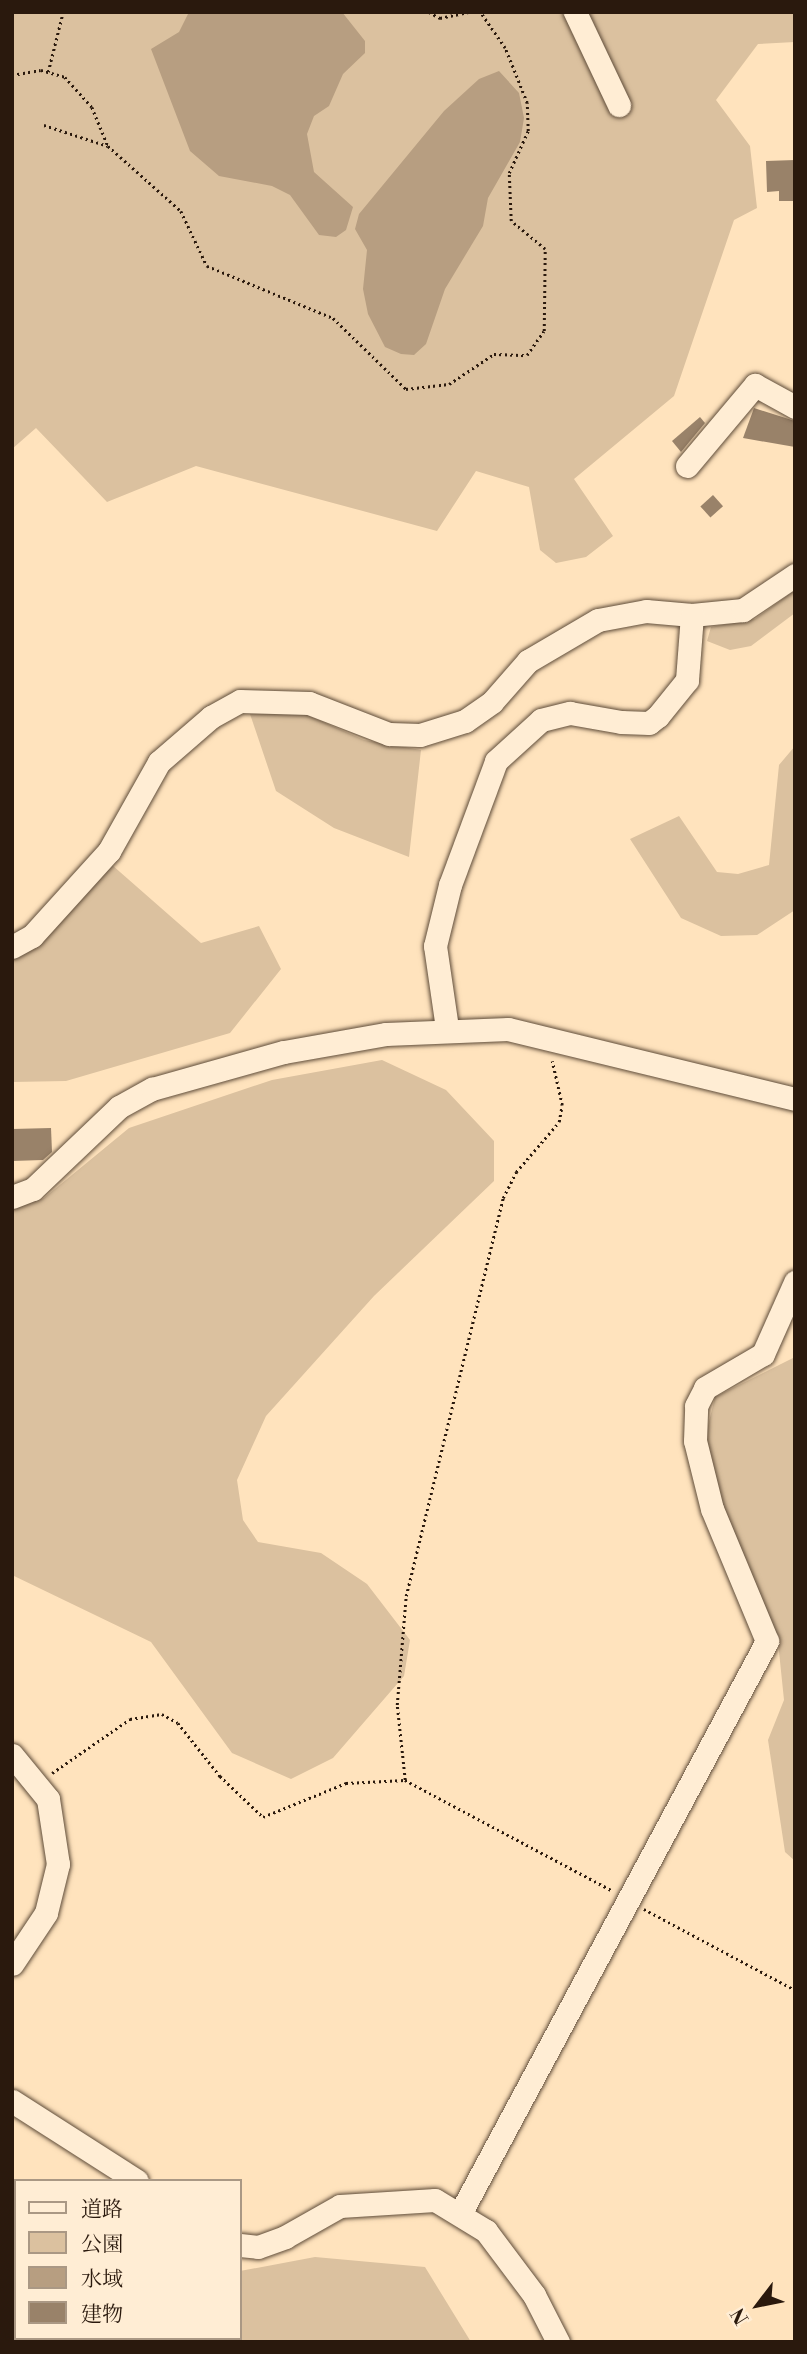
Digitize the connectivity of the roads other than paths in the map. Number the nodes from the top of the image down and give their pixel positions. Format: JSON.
{"nodes":[{"id":1,"x":575,"y":12,"type":"edge"},
{"id":2,"x":619,"y":105,"type":"dead end"},
{"id":3,"x":795,"y":407,"type":"edge"},
{"id":4,"x":687,"y":466,"type":"dead end"},
{"id":5,"x":795,"y":575,"type":"edge"},
{"id":6,"x":692,"y":615,"type":"junction"},
{"id":7,"x":12,"y":947,"type":"edge"},
{"id":8,"x":447,"y":1028,"type":"junction"},
{"id":9,"x":795,"y":1099,"type":"edge"},
{"id":10,"x":12,"y":1197,"type":"edge"},
{"id":11,"x":795,"y":1282,"type":"edge"},
{"id":12,"x":12,"y":1755,"type":"edge"},
{"id":13,"x":12,"y":1964,"type":"edge"},
{"id":14,"x":12,"y":2101,"type":"edge"},
{"id":15,"x":134,"y":2179,"type":"edge"},
{"id":16,"x":461,"y":2213,"type":"junction"},
{"id":17,"x":242,"y":2245,"type":"edge"},
{"id":18,"x":558,"y":2342,"type":"edge"}],
"edges":[{"from":1,"to":2,"type":"street"},
{"from":3,"to":4,"type":"street"},
{"from":5,"to":6,"type":"street"},
{"from":6,"to":7,"type":"street"},
{"from":6,"to":8,"type":"street"},
{"from":8,"to":9,"type":"street"},
{"from":8,"to":10,"type":"street"},
{"from":11,"to":16,"type":"street"},
{"from":12,"to":13,"type":"street"},
{"from":14,"to":15,"type":"street"},
{"from":16,"to":17,"type":"street"},
{"from":16,"to":18,"type":"street"}]}
